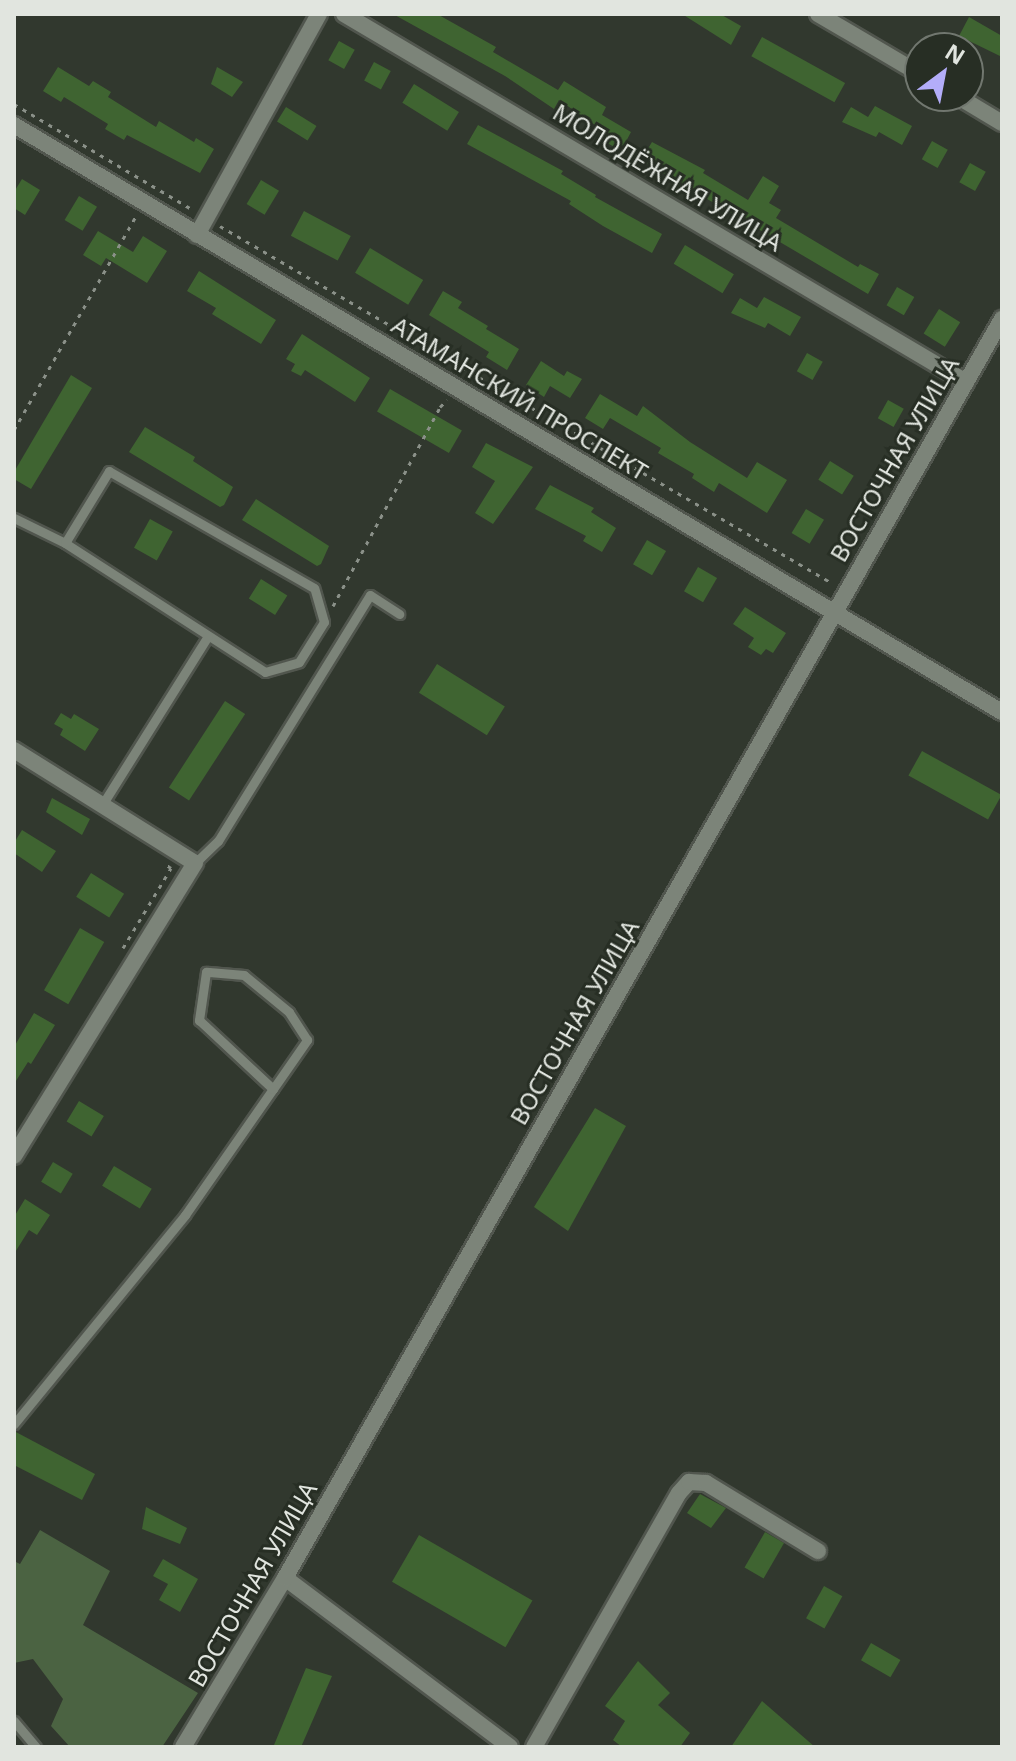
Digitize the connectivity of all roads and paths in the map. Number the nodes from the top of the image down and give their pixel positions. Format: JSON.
{"nodes":[{"id":1,"x":319,"y":14,"type":"edge"},
{"id":2,"x":344,"y":14,"type":"edge"},
{"id":3,"x":818,"y":14,"type":"edge"},
{"id":4,"x":904,"y":65,"type":"edge"},
{"id":5,"x":14,"y":104,"type":"edge"},
{"id":6,"x":984,"y":112,"type":"edge"},
{"id":7,"x":1002,"y":123,"type":"edge"},
{"id":8,"x":14,"y":125,"type":"edge"},
{"id":9,"x":144,"y":203,"type":"junction"},
{"id":10,"x":206,"y":218,"type":"junction"},
{"id":11,"x":197,"y":235,"type":"junction"},
{"id":12,"x":1002,"y":319,"type":"edge"},
{"id":13,"x":966,"y":382,"type":"junction"},
{"id":14,"x":459,"y":389,"type":"junction"},
{"id":15,"x":14,"y":430,"type":"edge"},
{"id":16,"x":14,"y":518,"type":"edge"},
{"id":17,"x":65,"y":543,"type":"junction"},
{"id":18,"x":832,"y":583,"type":"dead end"},
{"id":19,"x":834,"y":612,"type":"junction"},
{"id":20,"x":399,"y":614,"type":"dead end"},
{"id":21,"x":324,"y":622,"type":"junction"},
{"id":22,"x":208,"y":636,"type":"junction"},
{"id":23,"x":1002,"y":712,"type":"edge"},
{"id":24,"x":14,"y":750,"type":"edge"},
{"id":25,"x":102,"y":805,"type":"junction"},
{"id":26,"x":158,"y":860,"type":"dead end"},
{"id":27,"x":195,"y":863,"type":"junction"},
{"id":28,"x":121,"y":950,"type":"dead end"},
{"id":29,"x":273,"y":1089,"type":"junction"},
{"id":30,"x":14,"y":1156,"type":"edge"},
{"id":31,"x":14,"y":1424,"type":"edge"},
{"id":32,"x":818,"y":1551,"type":"dead end"},
{"id":33,"x":285,"y":1578,"type":"junction"},
{"id":34,"x":14,"y":1721,"type":"edge"},
{"id":35,"x":36,"y":1747,"type":"edge"},
{"id":36,"x":183,"y":1747,"type":"edge"},
{"id":37,"x":510,"y":1747,"type":"edge"},
{"id":38,"x":534,"y":1747,"type":"edge"}],
"edges":[{"from":1,"to":10,"type":"street"},
{"from":2,"to":13,"type":"street","name":"МОЛОДЁЖНАЯ УЛИЦА"},
{"from":3,"to":4,"type":"street"},
{"from":5,"to":10,"type":"path"},
{"from":6,"to":7,"type":"street"},
{"from":8,"to":9,"type":"street","name":"АТАМАНСКИЙ ПРОСПЕКТ"},
{"from":9,"to":11,"type":"street","name":"АТАМАНСКИЙ ПРОСПЕКТ"},
{"from":9,"to":15,"type":"path"},
{"from":10,"to":11,"type":"street"},
{"from":10,"to":18,"type":"path"},
{"from":11,"to":14,"type":"street","name":"АТАМАНСКИЙ ПРОСПЕКТ"},
{"from":12,"to":13,"type":"street","name":"ВОСТОЧНАЯ УЛИЦА"},
{"from":13,"to":19,"type":"street","name":"ВОСТОЧНАЯ УЛИЦА"},
{"from":14,"to":19,"type":"street","name":"АТАМАНСКИЙ ПРОСПЕКТ"},
{"from":14,"to":21,"type":"path"},
{"from":16,"to":17,"type":"lane"},
{"from":17,"to":21,"type":"lane"},
{"from":17,"to":22,"type":"lane"},
{"from":19,"to":23,"type":"street","name":"АТАМАНСКИЙ ПРОСПЕКТ"},
{"from":19,"to":33,"type":"street","name":"ВОСТОЧНАЯ УЛИЦА"},
{"from":20,"to":27,"type":"lane"},
{"from":21,"to":22,"type":"lane"},
{"from":22,"to":25,"type":"lane"},
{"from":24,"to":25,"type":"street"},
{"from":25,"to":27,"type":"street"},
{"from":26,"to":28,"type":"path"},
{"from":27,"to":30,"type":"street"},
{"from":29,"to":29,"type":"lane"},
{"from":29,"to":31,"type":"lane"},
{"from":32,"to":38,"type":"street"},
{"from":33,"to":36,"type":"street","name":"ВОСТОЧНАЯ УЛИЦА"},
{"from":33,"to":37,"type":"street"},
{"from":34,"to":35,"type":"lane"}]}
